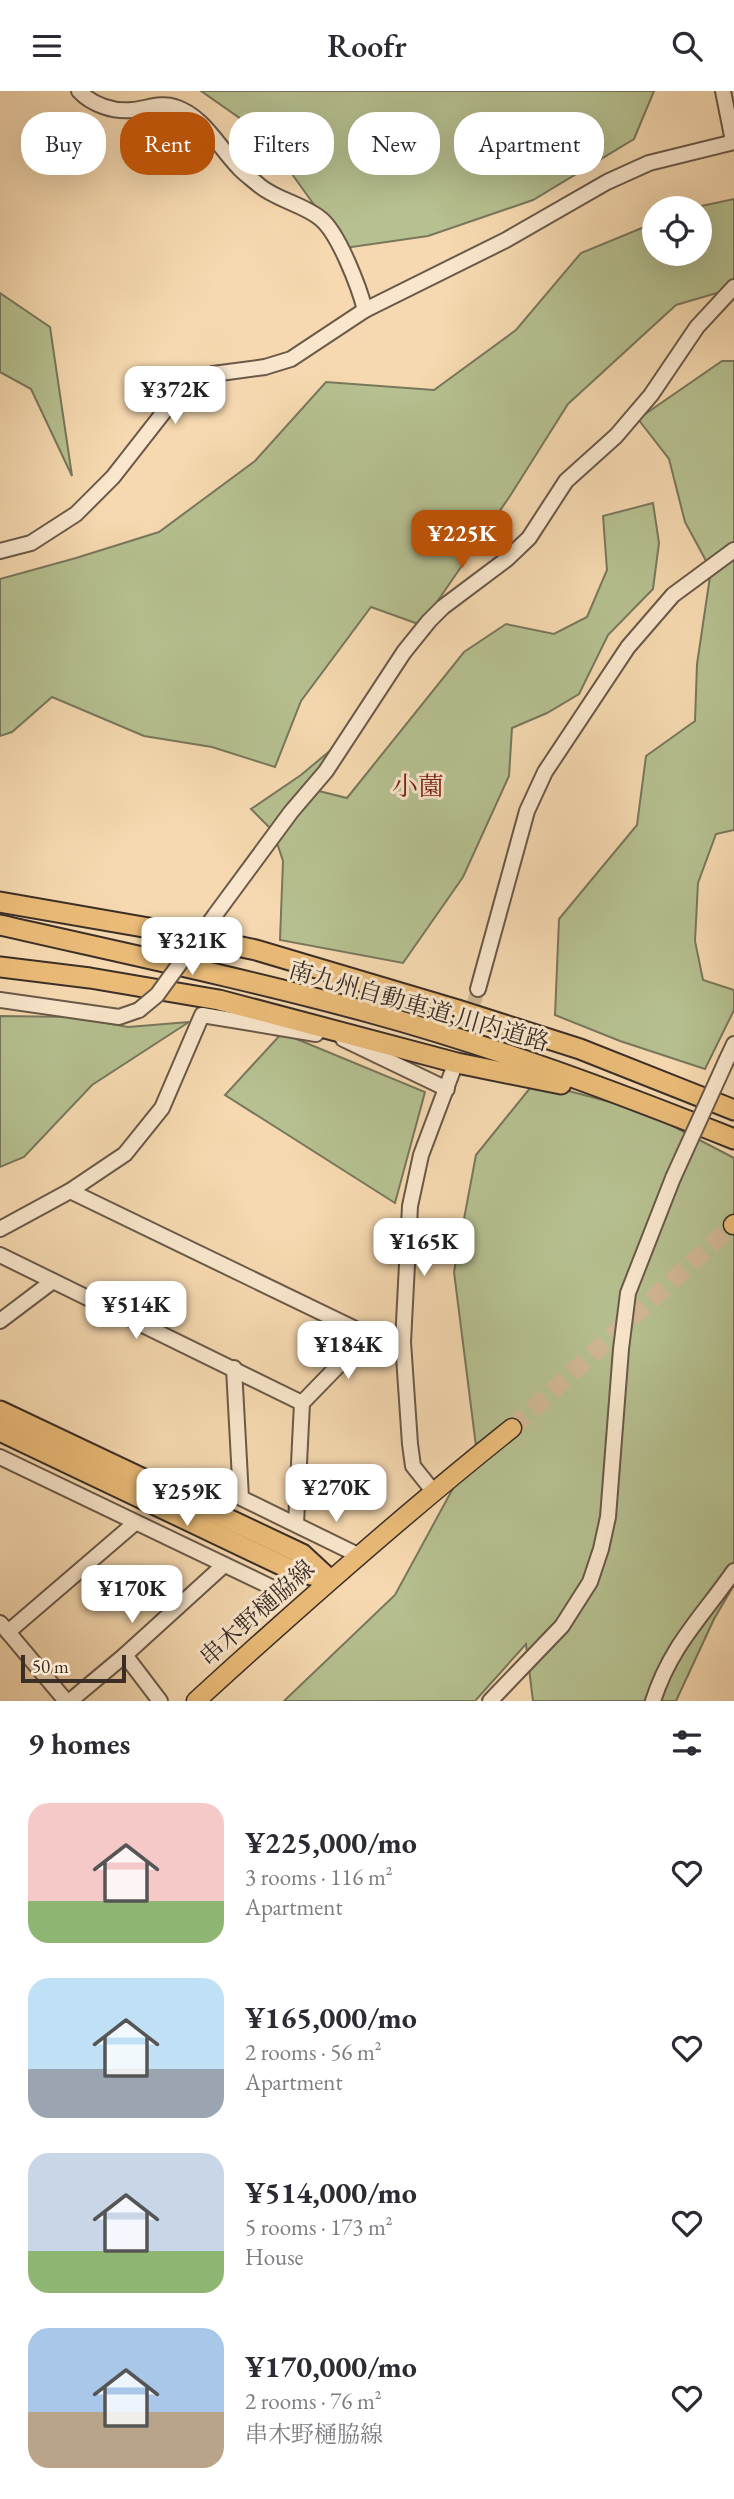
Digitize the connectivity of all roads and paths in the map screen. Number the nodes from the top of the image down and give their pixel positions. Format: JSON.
{"nodes":[{"id":1,"x":79,"y":91,"type":"edge"},
{"id":2,"x":723,"y":91,"type":"edge"},
{"id":3,"x":733,"y":141,"type":"edge"},
{"id":4,"x":734,"y":287,"type":"edge"},
{"id":5,"x":365,"y":310,"type":"junction"},
{"id":6,"x":734,"y":550,"type":"edge"},
{"id":7,"x":0,"y":551,"type":"edge"},
{"id":8,"x":0,"y":895,"type":"edge"},
{"id":9,"x":0,"y":902,"type":"edge"},
{"id":10,"x":122,"y":923,"type":"junction"},
{"id":11,"x":0,"y":925,"type":"edge"},
{"id":12,"x":0,"y":967,"type":"edge"},
{"id":13,"x":478,"y":989,"type":"tunnel mouth"},
{"id":14,"x":0,"y":1000,"type":"edge"},
{"id":15,"x":734,"y":1044,"type":"edge"},
{"id":16,"x":453,"y":1070,"type":"tunnel mouth"},
{"id":17,"x":447,"y":1089,"type":"junction"},
{"id":18,"x":631,"y":1098,"type":"junction"},
{"id":19,"x":734,"y":1110,"type":"edge"},
{"id":20,"x":734,"y":1139,"type":"edge"},
{"id":21,"x":70,"y":1191,"type":"junction"},
{"id":22,"x":0,"y":1229,"type":"edge"},
{"id":23,"x":0,"y":1255,"type":"edge"},
{"id":24,"x":53,"y":1281,"type":"junction"},
{"id":25,"x":0,"y":1321,"type":"edge"},
{"id":26,"x":368,"y":1335,"type":"junction"},
{"id":27,"x":403,"y":1342,"type":"junction"},
{"id":28,"x":234,"y":1368,"type":"junction"},
{"id":29,"x":302,"y":1403,"type":"junction"},
{"id":30,"x":0,"y":1411,"type":"edge"},
{"id":31,"x":512,"y":1427,"type":"tunnel mouth"},
{"id":32,"x":0,"y":1431,"type":"edge"},
{"id":33,"x":0,"y":1457,"type":"edge"},
{"id":34,"x":433,"y":1491,"type":"junction"},
{"id":35,"x":135,"y":1523,"type":"junction"},
{"id":36,"x":296,"y":1524,"type":"junction"},
{"id":37,"x":360,"y":1556,"type":"junction"},
{"id":38,"x":223,"y":1565,"type":"junction"},
{"id":39,"x":734,"y":1571,"type":"edge"},
{"id":40,"x":329,"y":1580,"type":"junction"},
{"id":41,"x":271,"y":1587,"type":"dead end"},
{"id":42,"x":729,"y":1587,"type":"edge"},
{"id":43,"x":4,"y":1627,"type":"edge"},
{"id":44,"x":125,"y":1655,"type":"junction"},
{"id":45,"x":68,"y":1701,"type":"edge"},
{"id":46,"x":160,"y":1701,"type":"edge"},
{"id":47,"x":196,"y":1701,"type":"edge"},
{"id":48,"x":490,"y":1701,"type":"edge"},
{"id":49,"x":653,"y":1701,"type":"edge"}],
"edges":[{"from":1,"to":5,"type":"street"},
{"from":2,"to":3,"type":"street"},
{"from":3,"to":5,"type":"street"},
{"from":4,"to":14,"type":"street","bridge":true},
{"from":5,"to":7,"type":"street"},
{"from":6,"to":13,"type":"street"},
{"from":8,"to":10,"type":"highway"},
{"from":9,"to":10,"type":"highway","name":"南九州自動車道;川内道路"},
{"from":10,"to":19,"type":"highway","name":"南九州自動車道;川内道路"},
{"from":11,"to":18,"type":"highway","name":"南九州自動車道;川内道路"},
{"from":12,"to":18,"type":"highway"},
{"from":15,"to":48,"type":"street","bridge":true},
{"from":16,"to":17,"type":"street"},
{"from":17,"to":21,"type":"street"},
{"from":17,"to":27,"type":"street"},
{"from":18,"to":20,"type":"highway","name":"南九州自動車道;川内道路"},
{"from":21,"to":22,"type":"street"},
{"from":21,"to":26,"type":"street"},
{"from":23,"to":24,"type":"street"},
{"from":24,"to":25,"type":"street"},
{"from":24,"to":28,"type":"street"},
{"from":26,"to":27,"type":"street"},
{"from":26,"to":29,"type":"street"},
{"from":27,"to":34,"type":"street"},
{"from":28,"to":29,"type":"street"},
{"from":28,"to":36,"type":"street"},
{"from":29,"to":36,"type":"street"},
{"from":30,"to":40,"type":"highway"},
{"from":31,"to":34,"type":"main road","name":"串木野樋脇線"},
{"from":32,"to":40,"type":"highway"},
{"from":33,"to":35,"type":"street"},
{"from":34,"to":37,"type":"main road","name":"串木野樋脇線"},
{"from":35,"to":38,"type":"street"},
{"from":35,"to":43,"type":"street"},
{"from":36,"to":37,"type":"street"},
{"from":37,"to":40,"type":"main road","name":"串木野樋脇線"},
{"from":38,"to":41,"type":"street"},
{"from":38,"to":44,"type":"street"},
{"from":39,"to":42,"type":"street"},
{"from":40,"to":47,"type":"main road","name":"串木野樋脇線"},
{"from":42,"to":49,"type":"street"},
{"from":43,"to":45,"type":"street"},
{"from":44,"to":45,"type":"street"},
{"from":44,"to":46,"type":"street"}]}
